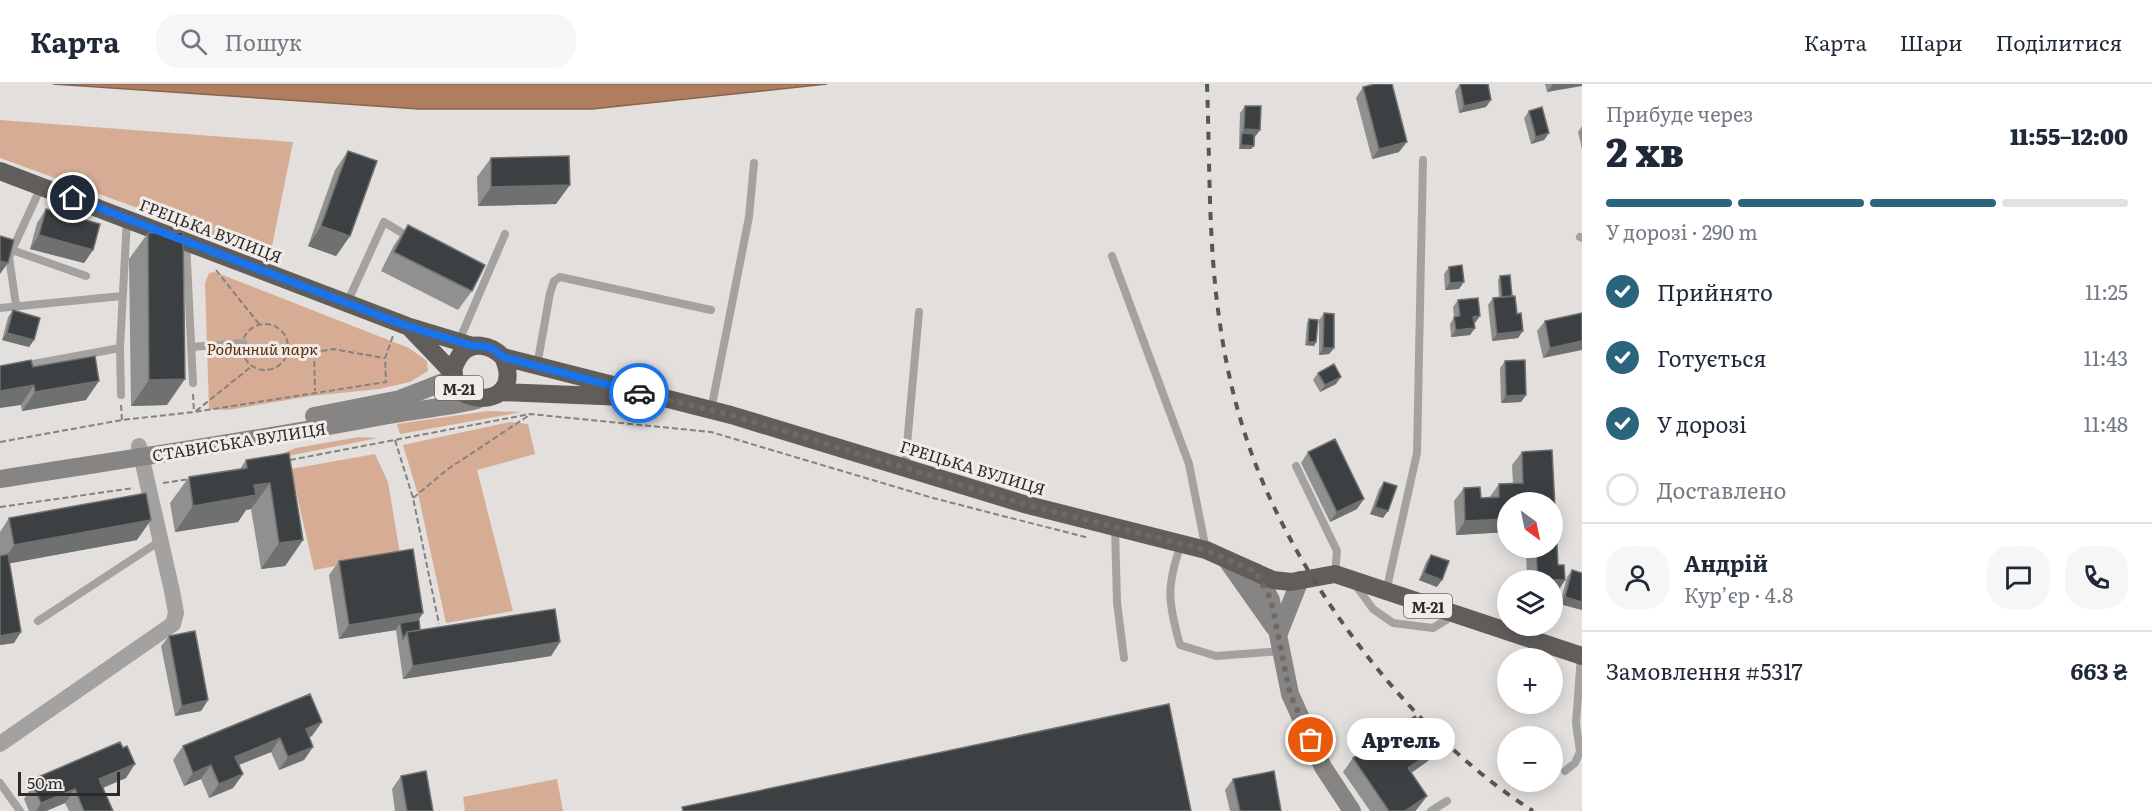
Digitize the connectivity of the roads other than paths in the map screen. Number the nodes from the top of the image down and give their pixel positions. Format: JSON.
{"nodes":[{"id":1,"x":1423,"y":160,"type":"dead end"},
{"id":2,"x":754,"y":163,"type":"dead end"},
{"id":3,"x":0,"y":171,"type":"edge"},
{"id":4,"x":41,"y":186,"type":"junction"},
{"id":5,"x":126,"y":219,"type":"junction"},
{"id":6,"x":505,"y":234,"type":"dead end"},
{"id":7,"x":186,"y":241,"type":"junction"},
{"id":8,"x":418,"y":243,"type":"edge"},
{"id":9,"x":12,"y":250,"type":"junction"},
{"id":10,"x":1112,"y":256,"type":"dead end"},
{"id":11,"x":86,"y":276,"type":"dead end"},
{"id":12,"x":122,"y":296,"type":"junction"},
{"id":13,"x":347,"y":303,"type":"junction"},
{"id":14,"x":16,"y":305,"type":"junction"},
{"id":15,"x":0,"y":308,"type":"edge"},
{"id":16,"x":711,"y":310,"type":"dead end"},
{"id":17,"x":919,"y":312,"type":"dead end"},
{"id":18,"x":404,"y":325,"type":"junction"},
{"id":19,"x":243,"y":343,"type":"road end"},
{"id":20,"x":466,"y":344,"type":"junction"},
{"id":21,"x":191,"y":347,"type":"junction"},
{"id":22,"x":120,"y":348,"type":"junction"},
{"id":23,"x":503,"y":357,"type":"junction"},
{"id":24,"x":537,"y":366,"type":"junction"},
{"id":25,"x":0,"y":370,"type":"edge"},
{"id":26,"x":454,"y":376,"type":"junction"},
{"id":27,"x":192,"y":384,"type":"road end"},
{"id":28,"x":500,"y":392,"type":"junction"},
{"id":29,"x":121,"y":395,"type":"road end"},
{"id":30,"x":660,"y":399,"type":"junction"},
{"id":31,"x":477,"y":400,"type":"junction"},
{"id":32,"x":711,"y":410,"type":"junction"},
{"id":33,"x":140,"y":452,"type":"junction"},
{"id":34,"x":1296,"y":466,"type":"dead end"},
{"id":35,"x":905,"y":467,"type":"junction"},
{"id":36,"x":0,"y":468,"type":"edge"},
{"id":37,"x":0,"y":479,"type":"edge"},
{"id":38,"x":1116,"y":534,"type":"junction"},
{"id":39,"x":160,"y":541,"type":"junction"},
{"id":40,"x":1181,"y":544,"type":"junction"},
{"id":41,"x":1206,"y":550,"type":"junction"},
{"id":42,"x":1226,"y":559,"type":"junction"},
{"id":43,"x":1335,"y":574,"type":"junction"},
{"id":44,"x":1264,"y":576,"type":"junction"},
{"id":45,"x":1300,"y":579,"type":"junction"},
{"id":46,"x":1352,"y":580,"type":"junction"},
{"id":47,"x":1386,"y":592,"type":"junction"},
{"id":48,"x":1454,"y":615,"type":"junction"},
{"id":49,"x":38,"y":621,"type":"dead end"},
{"id":50,"x":1281,"y":642,"type":"junction"},
{"id":51,"x":1581,"y":656,"type":"edge"},
{"id":52,"x":1124,"y":658,"type":"dead end"},
{"id":53,"x":0,"y":744,"type":"edge"},
{"id":54,"x":1565,"y":771,"type":"dead end"},
{"id":55,"x":0,"y":783,"type":"edge"},
{"id":56,"x":1447,"y":801,"type":"dead end"},
{"id":57,"x":20,"y":811,"type":"edge"},
{"id":58,"x":1352,"y":811,"type":"edge"},
{"id":59,"x":1431,"y":811,"type":"edge"}],
"edges":[{"from":1,"to":47,"type":"lane"},
{"from":2,"to":32,"type":"lane"},
{"from":3,"to":4,"type":"highway","name":"ГРЕЦЬКА ВУЛИЦЯ","number":"М-21"},
{"from":4,"to":5,"type":"highway","name":"ГРЕЦЬКА ВУЛИЦЯ","number":"М-21"},
{"from":4,"to":9,"type":"lane"},
{"from":5,"to":7,"type":"highway","name":"ГРЕЦЬКА ВУЛИЦЯ","number":"М-21"},
{"from":5,"to":12,"type":"lane"},
{"from":6,"to":20,"type":"lane"},
{"from":7,"to":13,"type":"highway","name":"ГРЕЦЬКА ВУЛИЦЯ","number":"М-21"},
{"from":7,"to":21,"type":"lane"},
{"from":8,"to":13,"type":"lane"},
{"from":9,"to":11,"type":"lane"},
{"from":9,"to":14,"type":"lane"},
{"from":10,"to":41,"type":"lane"},
{"from":12,"to":14,"type":"lane"},
{"from":12,"to":22,"type":"lane"},
{"from":13,"to":18,"type":"highway","name":"ГРЕЦЬКА ВУЛИЦЯ","number":"М-21"},
{"from":14,"to":15,"type":"lane"},
{"from":16,"to":24,"type":"lane"},
{"from":17,"to":35,"type":"lane"},
{"from":18,"to":20,"type":"highway","name":"ГРЕЦЬКА ВУЛИЦЯ","number":"М-21"},
{"from":18,"to":26,"type":"highway","name":"ГРЕЦЬКА ВУЛИЦЯ","number":"М-21"},
{"from":19,"to":21,"type":"lane"},
{"from":20,"to":23,"type":"highway","number":"М-21"},
{"from":20,"to":26,"type":"highway","number":"М-21"},
{"from":21,"to":27,"type":"lane"},
{"from":22,"to":25,"type":"lane"},
{"from":22,"to":29,"type":"lane"},
{"from":23,"to":24,"type":"highway","name":"ГРЕЦЬКА ВУЛИЦЯ","number":"М-21"},
{"from":23,"to":28,"type":"highway","number":"М-21"},
{"from":24,"to":30,"type":"highway","name":"ГРЕЦЬКА ВУЛИЦЯ","number":"М-21"},
{"from":26,"to":31,"type":"highway","number":"М-21"},
{"from":26,"to":33,"type":"main road","name":"СТАВИСЬКА ВУЛИЦЯ"},
{"from":28,"to":30,"type":"highway","name":"ГРЕЦЬКА ВУЛИЦЯ","number":"М-21"},
{"from":28,"to":31,"type":"highway","number":"М-21"},
{"from":30,"to":32,"type":"highway","name":"ГРЕЦЬКА ВУЛИЦЯ","number":"М-21"},
{"from":31,"to":33,"type":"main road","name":"СТАВИСЬКА ВУЛИЦЯ"},
{"from":32,"to":35,"type":"highway","name":"ГРЕЦЬКА ВУЛИЦЯ","number":"М-21"},
{"from":33,"to":36,"type":"main road","name":"СТАВИСЬКА ВУЛИЦЯ"},
{"from":33,"to":37,"type":"main road","name":"СТАВИСЬКА ВУЛИЦЯ"},
{"from":33,"to":39,"type":"street"},
{"from":34,"to":43,"type":"lane"},
{"from":35,"to":38,"type":"highway","name":"ГРЕЦЬКА ВУЛИЦЯ","number":"М-21"},
{"from":38,"to":40,"type":"highway","name":"ГРЕЦЬКА ВУЛИЦЯ","number":"М-21"},
{"from":38,"to":52,"type":"lane"},
{"from":39,"to":49,"type":"lane"},
{"from":39,"to":53,"type":"street"},
{"from":40,"to":41,"type":"highway","name":"ГРЕЦЬКА ВУЛИЦЯ","number":"М-21"},
{"from":40,"to":50,"type":"lane"},
{"from":41,"to":42,"type":"highway","name":"ГРЕЦЬКА ВУЛИЦЯ","number":"М-21"},
{"from":42,"to":44,"type":"highway","name":"ГРЕЦЬКА ВУЛИЦЯ","number":"М-21"},
{"from":42,"to":50,"type":"main road"},
{"from":43,"to":45,"type":"highway","number":"М-21"},
{"from":43,"to":46,"type":"highway","number":"М-21"},
{"from":44,"to":45,"type":"highway","number":"М-21"},
{"from":44,"to":50,"type":"main road"},
{"from":45,"to":50,"type":"main road"},
{"from":46,"to":47,"type":"highway","number":"М-21"},
{"from":46,"to":48,"type":"lane"},
{"from":47,"to":48,"type":"highway","number":"М-21"},
{"from":48,"to":51,"type":"highway","number":"М-21"},
{"from":50,"to":58,"type":"main road"},
{"from":51,"to":54,"type":"lane"},
{"from":55,"to":57,"type":"lane"},
{"from":56,"to":59,"type":"lane"}]}
